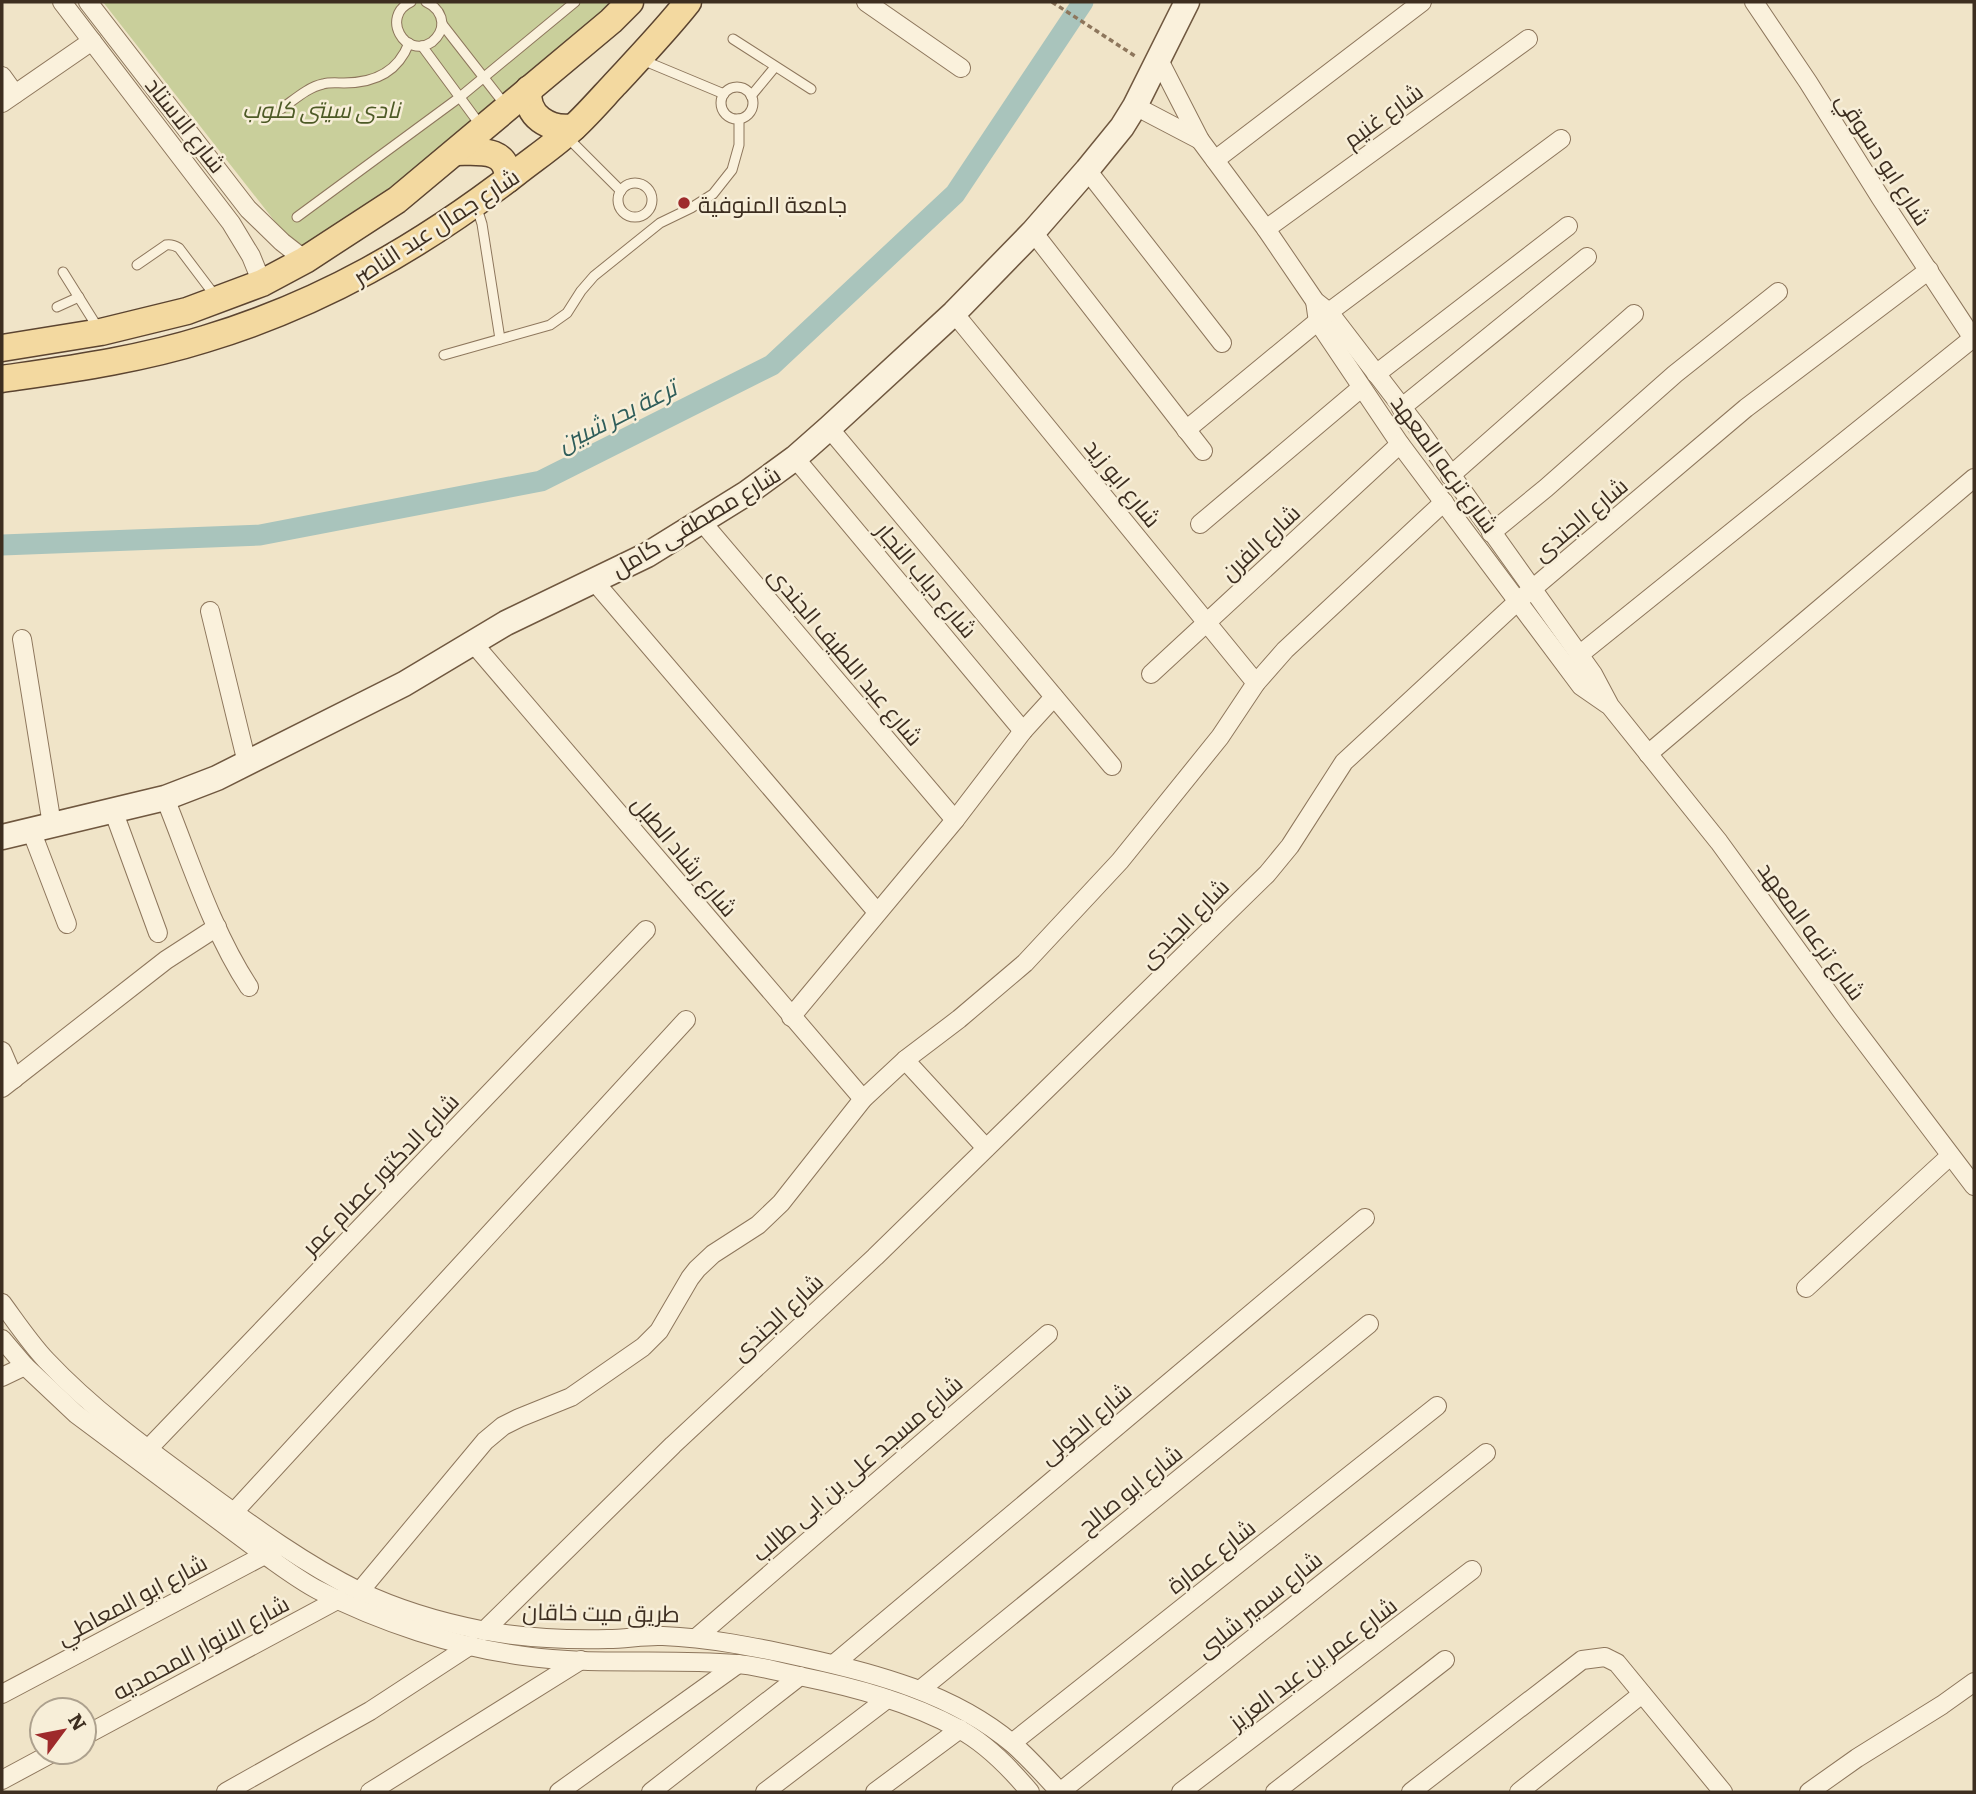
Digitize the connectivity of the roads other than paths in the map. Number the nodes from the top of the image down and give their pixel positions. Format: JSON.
{"nodes":[{"id":1,"x":62,"y":2,"type":"edge"},
{"id":2,"x":88,"y":2,"type":"edge"},
{"id":3,"x":408,"y":2,"type":"edge"},
{"id":4,"x":426,"y":2,"type":"edge"},
{"id":5,"x":575,"y":2,"type":"edge"},
{"id":6,"x":630,"y":2,"type":"edge"},
{"id":7,"x":688,"y":2,"type":"edge"},
{"id":8,"x":866,"y":2,"type":"edge"},
{"id":9,"x":1186,"y":2,"type":"edge"},
{"id":10,"x":1422,"y":2,"type":"edge"},
{"id":11,"x":1754,"y":2,"type":"edge"},
{"id":12,"x":442,"y":24,"type":"junction"},
{"id":13,"x":1528,"y":38,"type":"dead end"},
{"id":14,"x":733,"y":39,"type":"dead end"},
{"id":15,"x":92,"y":41,"type":"junction"},
{"id":16,"x":409,"y":43,"type":"junction"},
{"id":17,"x":422,"y":46,"type":"junction"},
{"id":18,"x":639,"y":58,"type":"junction"},
{"id":19,"x":1158,"y":60,"type":"junction"},
{"id":20,"x":775,"y":67,"type":"junction"},
{"id":21,"x":961,"y":68,"type":"dead end"},
{"id":22,"x":2,"y":76,"type":"edge"},
{"id":23,"x":484,"y":78,"type":"junction"},
{"id":24,"x":529,"y":89,"type":"junction"},
{"id":25,"x":811,"y":89,"type":"dead end"},
{"id":26,"x":724,"y":94,"type":"junction"},
{"id":27,"x":751,"y":96,"type":"junction"},
{"id":28,"x":460,"y":97,"type":"junction"},
{"id":29,"x":8,"y":98,"type":"edge"},
{"id":30,"x":1136,"y":106,"type":"junction"},
{"id":31,"x":507,"y":107,"type":"junction"},
{"id":32,"x":281,"y":109,"type":"dead end"},
{"id":33,"x":739,"y":119,"type":"junction"},
{"id":34,"x":483,"y":128,"type":"junction"},
{"id":35,"x":570,"y":131,"type":"junction"},
{"id":36,"x":1561,"y":139,"type":"dead end"},
{"id":37,"x":1200,"y":140,"type":"junction"},
{"id":38,"x":456,"y":152,"type":"junction"},
{"id":39,"x":1215,"y":160,"type":"junction"},
{"id":40,"x":1087,"y":170,"type":"junction"},
{"id":41,"x":508,"y":179,"type":"junction"},
{"id":42,"x":621,"y":191,"type":"junction"},
{"id":43,"x":475,"y":204,"type":"junction"},
{"id":44,"x":649,"y":210,"type":"junction"},
{"id":45,"x":297,"y":217,"type":"dead end"},
{"id":46,"x":660,"y":223,"type":"junction"},
{"id":47,"x":1568,"y":226,"type":"dead end"},
{"id":48,"x":1266,"y":229,"type":"junction"},
{"id":49,"x":1033,"y":232,"type":"junction"},
{"id":50,"x":1587,"y":257,"type":"dead end"},
{"id":51,"x":305,"y":260,"type":"junction"},
{"id":52,"x":137,"y":265,"type":"dead end"},
{"id":53,"x":1929,"y":270,"type":"junction"},
{"id":54,"x":63,"y":272,"type":"dead end"},
{"id":55,"x":262,"y":283,"type":"junction"},
{"id":56,"x":1778,"y":292,"type":"dead end"},
{"id":57,"x":79,"y":297,"type":"junction"},
{"id":58,"x":218,"y":300,"type":"junction"},
{"id":59,"x":57,"y":307,"type":"dead end"},
{"id":60,"x":1321,"y":312,"type":"junction"},
{"id":61,"x":954,"y":313,"type":"junction"},
{"id":62,"x":1634,"y":314,"type":"dead end"},
{"id":63,"x":101,"y":332,"type":"junction"},
{"id":64,"x":500,"y":339,"type":"junction"},
{"id":65,"x":1974,"y":339,"type":"edge"},
{"id":66,"x":1222,"y":343,"type":"dead end"},
{"id":67,"x":2,"y":348,"type":"edge"},
{"id":68,"x":444,"y":355,"type":"dead end"},
{"id":69,"x":1376,"y":374,"type":"junction"},
{"id":70,"x":2,"y":379,"type":"edge"},
{"id":71,"x":1361,"y":388,"type":"junction"},
{"id":72,"x":1401,"y":408,"type":"junction"},
{"id":73,"x":829,"y":428,"type":"junction"},
{"id":74,"x":1186,"y":430,"type":"junction"},
{"id":75,"x":1400,"y":444,"type":"junction"},
{"id":76,"x":1203,"y":451,"type":"dead end"},
{"id":77,"x":1433,"y":451,"type":"junction"},
{"id":78,"x":795,"y":458,"type":"junction"},
{"id":79,"x":1417,"y":467,"type":"junction"},
{"id":80,"x":1450,"y":476,"type":"junction"},
{"id":81,"x":1974,"y":478,"type":"edge"},
{"id":82,"x":1444,"y":502,"type":"junction"},
{"id":83,"x":702,"y":522,"type":"junction"},
{"id":84,"x":1200,"y":524,"type":"dead end"},
{"id":85,"x":1491,"y":533,"type":"junction"},
{"id":86,"x":594,"y":581,"type":"junction"},
{"id":87,"x":1525,"y":595,"type":"junction"},
{"id":88,"x":210,"y":611,"type":"dead end"},
{"id":89,"x":1207,"y":623,"type":"junction"},
{"id":90,"x":22,"y":639,"type":"dead end"},
{"id":91,"x":473,"y":643,"type":"junction"},
{"id":92,"x":1578,"y":655,"type":"junction"},
{"id":93,"x":1151,"y":674,"type":"dead end"},
{"id":94,"x":1256,"y":683,"type":"junction"},
{"id":95,"x":1054,"y":697,"type":"junction"},
{"id":96,"x":1610,"y":706,"type":"junction"},
{"id":97,"x":1023,"y":731,"type":"junction"},
{"id":98,"x":1647,"y":754,"type":"junction"},
{"id":99,"x":247,"y":763,"type":"junction"},
{"id":100,"x":1112,"y":766,"type":"dead end"},
{"id":101,"x":165,"y":798,"type":"junction"},
{"id":102,"x":113,"y":810,"type":"junction"},
{"id":103,"x":955,"y":820,"type":"junction"},
{"id":104,"x":41,"y":827,"type":"junction"},
{"id":105,"x":2,"y":837,"type":"edge"},
{"id":106,"x":877,"y":912,"type":"junction"},
{"id":107,"x":67,"y":924,"type":"dead end"},
{"id":108,"x":217,"y":927,"type":"junction"},
{"id":109,"x":646,"y":930,"type":"dead end"},
{"id":110,"x":158,"y":933,"type":"dead end"},
{"id":111,"x":249,"y":987,"type":"dead end"},
{"id":112,"x":792,"y":1017,"type":"junction"},
{"id":113,"x":686,"y":1020,"type":"dead end"},
{"id":114,"x":2,"y":1051,"type":"edge"},
{"id":115,"x":905,"y":1060,"type":"junction"},
{"id":116,"x":8,"y":1083,"type":"edge"},
{"id":117,"x":863,"y":1099,"type":"junction"},
{"id":118,"x":986,"y":1148,"type":"junction"},
{"id":119,"x":1950,"y":1156,"type":"junction"},
{"id":120,"x":1974,"y":1186,"type":"edge"},
{"id":121,"x":1365,"y":1218,"type":"dead end"},
{"id":122,"x":1806,"y":1288,"type":"dead end"},
{"id":123,"x":2,"y":1303,"type":"edge"},
{"id":124,"x":1369,"y":1324,"type":"dead end"},
{"id":125,"x":1048,"y":1334,"type":"dead end"},
{"id":126,"x":2,"y":1339,"type":"edge"},
{"id":127,"x":25,"y":1366,"type":"junction"},
{"id":128,"x":2,"y":1377,"type":"edge"},
{"id":129,"x":1437,"y":1406,"type":"dead end"},
{"id":130,"x":148,"y":1450,"type":"junction"},
{"id":131,"x":1486,"y":1453,"type":"dead end"},
{"id":132,"x":234,"y":1513,"type":"junction"},
{"id":133,"x":282,"y":1546,"type":"junction"},
{"id":134,"x":265,"y":1555,"type":"junction"},
{"id":135,"x":1472,"y":1570,"type":"dead end"},
{"id":136,"x":360,"y":1591,"type":"junction"},
{"id":137,"x":339,"y":1599,"type":"junction"},
{"id":138,"x":484,"y":1630,"type":"junction"},
{"id":139,"x":696,"y":1638,"type":"junction"},
{"id":140,"x":471,"y":1645,"type":"junction"},
{"id":141,"x":581,"y":1660,"type":"junction"},
{"id":142,"x":1445,"y":1660,"type":"dead end"},
{"id":143,"x":738,"y":1664,"type":"junction"},
{"id":144,"x":834,"y":1664,"type":"junction"},
{"id":145,"x":800,"y":1676,"type":"junction"},
{"id":146,"x":1974,"y":1682,"type":"edge"},
{"id":147,"x":920,"y":1690,"type":"junction"},
{"id":148,"x":2,"y":1694,"type":"edge"},
{"id":149,"x":1642,"y":1694,"type":"junction"},
{"id":150,"x":887,"y":1699,"type":"junction"},
{"id":151,"x":98,"y":1728,"type":"edge"},
{"id":152,"x":960,"y":1730,"type":"junction"},
{"id":153,"x":1012,"y":1744,"type":"junction"},
{"id":154,"x":28,"y":1766,"type":"edge"},
{"id":155,"x":2,"y":1780,"type":"edge"},
{"id":156,"x":226,"y":1792,"type":"edge"},
{"id":157,"x":370,"y":1792,"type":"edge"},
{"id":158,"x":559,"y":1792,"type":"edge"},
{"id":159,"x":651,"y":1792,"type":"edge"},
{"id":160,"x":765,"y":1792,"type":"edge"},
{"id":161,"x":875,"y":1792,"type":"edge"},
{"id":162,"x":1030,"y":1792,"type":"edge"},
{"id":163,"x":1060,"y":1792,"type":"edge"},
{"id":164,"x":1181,"y":1792,"type":"edge"},
{"id":165,"x":1275,"y":1792,"type":"edge"},
{"id":166,"x":1411,"y":1792,"type":"edge"},
{"id":167,"x":1519,"y":1792,"type":"edge"},
{"id":168,"x":1723,"y":1792,"type":"edge"},
{"id":169,"x":1810,"y":1792,"type":"edge"}],
"edges":[{"from":1,"to":15,"type":"street","name":"شارع الاستاد"},
{"from":2,"to":51,"type":"street","name":"شارع الاستاد"},
{"from":3,"to":16,"type":"lane"},
{"from":4,"to":12,"type":"lane"},
{"from":5,"to":23,"type":"lane"},
{"from":6,"to":24,"type":"main road","name":"شارع جمال عبد الناصر"},
{"from":7,"to":18,"type":"main road","name":"شارع جمال عبد الناصر"},
{"from":8,"to":21,"type":"street"},
{"from":9,"to":19,"type":"main road","name":"شارع مصطفى كامل"},
{"from":10,"to":39,"type":"street"},
{"from":11,"to":53,"type":"street","name":"شارع ابو دسوقي"},
{"from":12,"to":17,"type":"lane"},
{"from":12,"to":23,"type":"lane"},
{"from":13,"to":48,"type":"street","name":"شارع غنيم"},
{"from":14,"to":20,"type":"lane"},
{"from":15,"to":29,"type":"street"},
{"from":15,"to":55,"type":"street","name":"شارع الاستاد"},
{"from":16,"to":17,"type":"lane"},
{"from":16,"to":32,"type":"lane"},
{"from":17,"to":28,"type":"lane"},
{"from":18,"to":26,"type":"lane"},
{"from":18,"to":35,"type":"main road","name":"شارع جمال عبد الناصر"},
{"from":19,"to":30,"type":"main road","name":"شارع مصطفى كامل"},
{"from":19,"to":37,"type":"street","name":"شارع ترعه المعهد"},
{"from":20,"to":25,"type":"lane"},
{"from":20,"to":27,"type":"lane"},
{"from":22,"to":29,"type":"street"},
{"from":23,"to":28,"type":"lane"},
{"from":23,"to":31,"type":"lane"},
{"from":24,"to":31,"type":"main road","name":"شارع جمال عبد الناصر"},
{"from":24,"to":35,"type":"main road"},
{"from":26,"to":27,"type":"lane"},
{"from":26,"to":33,"type":"lane"},
{"from":27,"to":33,"type":"lane"},
{"from":28,"to":34,"type":"lane"},
{"from":28,"to":45,"type":"lane"},
{"from":30,"to":37,"type":"street","name":"شارع ترعه المعهد"},
{"from":30,"to":40,"type":"main road","name":"شارع مصطفى كامل"},
{"from":31,"to":34,"type":"main road","name":"شارع جمال عبد الناصر"},
{"from":33,"to":46,"type":"lane"},
{"from":34,"to":38,"type":"main road","name":"شارع جمال عبد الناصر"},
{"from":35,"to":41,"type":"main road","name":"شارع جمال عبد الناصر"},
{"from":35,"to":42,"type":"lane"},
{"from":36,"to":60,"type":"street"},
{"from":37,"to":39,"type":"street","name":"شارع ترعه المعهد"},
{"from":38,"to":41,"type":"main road"},
{"from":38,"to":51,"type":"main road","name":"شارع جمال عبد الناصر"},
{"from":39,"to":48,"type":"street","name":"شارع ترعه المعهد"},
{"from":40,"to":49,"type":"main road","name":"شارع مصطفى كامل"},
{"from":40,"to":66,"type":"street"},
{"from":41,"to":43,"type":"main road","name":"شارع جمال عبد الناصر"},
{"from":42,"to":44,"type":"lane"},
{"from":42,"to":44,"type":"lane"},
{"from":43,"to":64,"type":"lane"},
{"from":43,"to":70,"type":"main road","name":"شارع جمال عبد الناصر"},
{"from":44,"to":46,"type":"lane"},
{"from":46,"to":64,"type":"lane"},
{"from":47,"to":69,"type":"street"},
{"from":48,"to":60,"type":"street","name":"شارع ترعه المعهد"},
{"from":49,"to":61,"type":"main road","name":"شارع مصطفى كامل"},
{"from":49,"to":74,"type":"street"},
{"from":50,"to":72,"type":"street"},
{"from":51,"to":55,"type":"main road","name":"شارع جمال عبد الناصر"},
{"from":52,"to":58,"type":"lane"},
{"from":53,"to":65,"type":"street","name":"شارع ابو دسوقي"},
{"from":53,"to":87,"type":"street","name":"شارع الجندى"},
{"from":54,"to":57,"type":"lane"},
{"from":55,"to":58,"type":"main road","name":"شارع جمال عبد الناصر"},
{"from":56,"to":85,"type":"street"},
{"from":57,"to":59,"type":"lane"},
{"from":57,"to":63,"type":"lane"},
{"from":58,"to":63,"type":"main road","name":"شارع جمال عبد الناصر"},
{"from":60,"to":69,"type":"street","name":"شارع ترعه المعهد"},
{"from":60,"to":71,"type":"street","name":"شارع ترعه المعهد"},
{"from":60,"to":74,"type":"street"},
{"from":61,"to":73,"type":"main road","name":"شارع مصطفى كامل"},
{"from":61,"to":89,"type":"street","name":"شارع ابو زيد"},
{"from":62,"to":80,"type":"street"},
{"from":63,"to":67,"type":"main road","name":"شارع جمال عبد الناصر"},
{"from":64,"to":68,"type":"lane"},
{"from":65,"to":92,"type":"street"},
{"from":69,"to":72,"type":"street","name":"شارع ترعه المعهد"},
{"from":71,"to":75,"type":"street","name":"شارع ترعه المعهد"},
{"from":71,"to":84,"type":"street"},
{"from":72,"to":77,"type":"street","name":"شارع ترعه المعهد"},
{"from":73,"to":78,"type":"main road","name":"شارع مصطفى كامل"},
{"from":73,"to":95,"type":"street"},
{"from":74,"to":76,"type":"street"},
{"from":75,"to":79,"type":"street","name":"شارع ترعه المعهد"},
{"from":75,"to":89,"type":"street","name":"شارع الفرن"},
{"from":77,"to":79,"type":"street"},
{"from":77,"to":80,"type":"street","name":"شارع ترعه المعهد"},
{"from":78,"to":83,"type":"main road","name":"شارع مصطفى كامل"},
{"from":78,"to":97,"type":"street","name":"شارع دياب النجار"},
{"from":79,"to":82,"type":"street","name":"شارع ترعه المعهد"},
{"from":80,"to":85,"type":"street","name":"شارع ترعه المعهد"},
{"from":81,"to":98,"type":"street"},
{"from":82,"to":87,"type":"street","name":"شارع ترعه المعهد"},
{"from":82,"to":94,"type":"street"},
{"from":83,"to":86,"type":"main road","name":"شارع مصطفى كامل"},
{"from":83,"to":103,"type":"street","name":"شارع عبد اللطيف الجندى"},
{"from":85,"to":87,"type":"street","name":"شارع ترعه المعهد"},
{"from":86,"to":91,"type":"main road","name":"شارع مصطفى كامل"},
{"from":86,"to":106,"type":"street"},
{"from":87,"to":92,"type":"street","name":"شارع ترعه المعهد"},
{"from":87,"to":96,"type":"street","name":"شارع ترعه المعهد"},
{"from":87,"to":118,"type":"street","name":"شارع الجندى"},
{"from":88,"to":99,"type":"street"},
{"from":89,"to":93,"type":"street","name":"شارع الفرن"},
{"from":89,"to":94,"type":"street","name":"شارع ابو زيد"},
{"from":90,"to":104,"type":"street"},
{"from":91,"to":99,"type":"main road","name":"شارع مصطفى كامل"},
{"from":91,"to":112,"type":"street","name":"شارع رشاد الطبل"},
{"from":92,"to":96,"type":"street","name":"شارع ترعه المعهد"},
{"from":94,"to":115,"type":"street"},
{"from":95,"to":97,"type":"street"},
{"from":95,"to":100,"type":"street"},
{"from":96,"to":98,"type":"street","name":"شارع ترعه المعهد"},
{"from":97,"to":103,"type":"street"},
{"from":98,"to":119,"type":"street","name":"شارع ترعه المعهد"},
{"from":99,"to":101,"type":"main road","name":"شارع مصطفى كامل"},
{"from":101,"to":102,"type":"main road","name":"شارع مصطفى كامل"},
{"from":101,"to":108,"type":"street"},
{"from":102,"to":104,"type":"main road","name":"شارع مصطفى كامل"},
{"from":102,"to":110,"type":"street"},
{"from":103,"to":106,"type":"street"},
{"from":104,"to":105,"type":"main road","name":"شارع مصطفى كامل"},
{"from":104,"to":107,"type":"street"},
{"from":106,"to":112,"type":"street"},
{"from":108,"to":111,"type":"street"},
{"from":108,"to":116,"type":"street"},
{"from":109,"to":130,"type":"street","name":"شارع الدكتور عصام عمر"},
{"from":112,"to":117,"type":"street","name":"شارع رشاد الطبل"},
{"from":113,"to":132,"type":"street"},
{"from":114,"to":116,"type":"street"},
{"from":115,"to":117,"type":"street"},
{"from":115,"to":118,"type":"street"},
{"from":117,"to":136,"type":"street"},
{"from":118,"to":138,"type":"street","name":"شارع الجندى"},
{"from":119,"to":120,"type":"street","name":"شارع ترعه المعهد"},
{"from":119,"to":122,"type":"street"},
{"from":121,"to":144,"type":"street","name":"شارع الخولى"},
{"from":123,"to":130,"type":"street","name":"طريق ميت خاقان"},
{"from":124,"to":147,"type":"street","name":"شارع ابو صالح"},
{"from":125,"to":139,"type":"street","name":"شارع مسجد على بن ابى طالب"},
{"from":126,"to":127,"type":"street","name":"طريق ميت خاقان"},
{"from":127,"to":128,"type":"street"},
{"from":127,"to":134,"type":"street","name":"طريق ميت خاقان"},
{"from":129,"to":153,"type":"street","name":"شارع عمارة"},
{"from":130,"to":132,"type":"street","name":"طريق ميت خاقان"},
{"from":131,"to":163,"type":"street","name":"شارع سمير شلبى"},
{"from":132,"to":133,"type":"street","name":"طريق ميت خاقان"},
{"from":133,"to":134,"type":"street","name":"شارع ابو المعاطي"},
{"from":133,"to":136,"type":"street","name":"طريق ميت خاقان"},
{"from":134,"to":137,"type":"street","name":"طريق ميت خاقان"},
{"from":134,"to":148,"type":"street","name":"شارع ابو المعاطي"},
{"from":135,"to":164,"type":"street","name":"شارع عمر بن عبد العزيز"},
{"from":136,"to":138,"type":"street","name":"طريق ميت خاقان"},
{"from":137,"to":140,"type":"street","name":"طريق ميت خاقان"},
{"from":137,"to":151,"type":"street","name":"شارع الانوار المحمديه"},
{"from":138,"to":139,"type":"street","name":"طريق ميت خاقان"},
{"from":139,"to":144,"type":"street","name":"طريق ميت خاقان"},
{"from":140,"to":141,"type":"street","name":"طريق ميت خاقان"},
{"from":140,"to":156,"type":"street"},
{"from":141,"to":143,"type":"street","name":"طريق ميت خاقان"},
{"from":141,"to":157,"type":"street"},
{"from":142,"to":165,"type":"street"},
{"from":143,"to":145,"type":"street","name":"طريق ميت خاقان"},
{"from":143,"to":158,"type":"street"},
{"from":144,"to":147,"type":"street","name":"طريق ميت خاقان"},
{"from":145,"to":150,"type":"street","name":"طريق ميت خاقان"},
{"from":145,"to":159,"type":"street"},
{"from":146,"to":169,"type":"street"},
{"from":147,"to":153,"type":"street","name":"طريق ميت خاقان"},
{"from":149,"to":166,"type":"street"},
{"from":149,"to":167,"type":"street"},
{"from":149,"to":168,"type":"street"},
{"from":150,"to":152,"type":"street","name":"طريق ميت خاقان"},
{"from":150,"to":160,"type":"street"},
{"from":152,"to":161,"type":"street"},
{"from":152,"to":162,"type":"street","name":"طريق ميت خاقان"},
{"from":153,"to":163,"type":"street","name":"طريق ميت خاقان"},
{"from":154,"to":155,"type":"street"}]}
